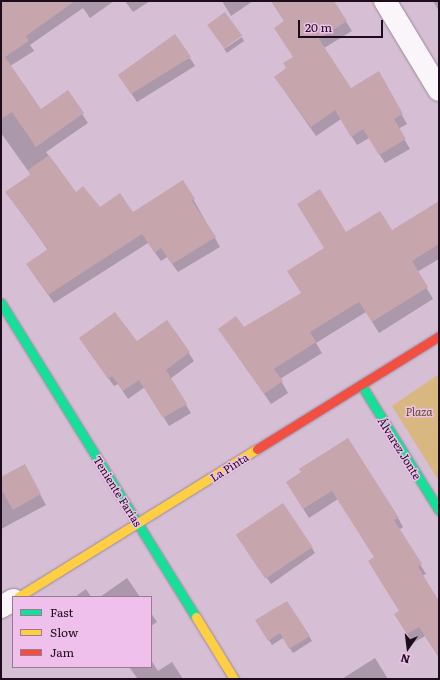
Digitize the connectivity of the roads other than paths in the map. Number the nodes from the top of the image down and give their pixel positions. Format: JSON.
{"nodes":[{"id":1,"x":385,"y":1,"type":"edge"},
{"id":2,"x":439,"y":90,"type":"edge"},
{"id":3,"x":1,"y":303,"type":"edge"},
{"id":4,"x":439,"y":336,"type":"edge"},
{"id":5,"x":362,"y":386,"type":"junction"},
{"id":6,"x":439,"y":510,"type":"edge"},
{"id":7,"x":138,"y":523,"type":"junction"},
{"id":8,"x":20,"y":596,"type":"edge"},
{"id":9,"x":12,"y":601,"type":"edge"},
{"id":10,"x":1,"y":607,"type":"edge"},
{"id":11,"x":234,"y":679,"type":"edge"}],
"edges":[{"from":1,"to":2,"type":"street"},
{"from":3,"to":7,"type":"street","name":"Teniente Farías"},
{"from":4,"to":5,"type":"street","name":"La Pinta"},
{"from":5,"to":6,"type":"street","name":"Álvarez Jonte"},
{"from":5,"to":7,"type":"street","name":"La Pinta"},
{"from":7,"to":8,"type":"street","name":"La Pinta"},
{"from":7,"to":11,"type":"street","name":"Teniente Farías"},
{"from":9,"to":10,"type":"street"}]}
